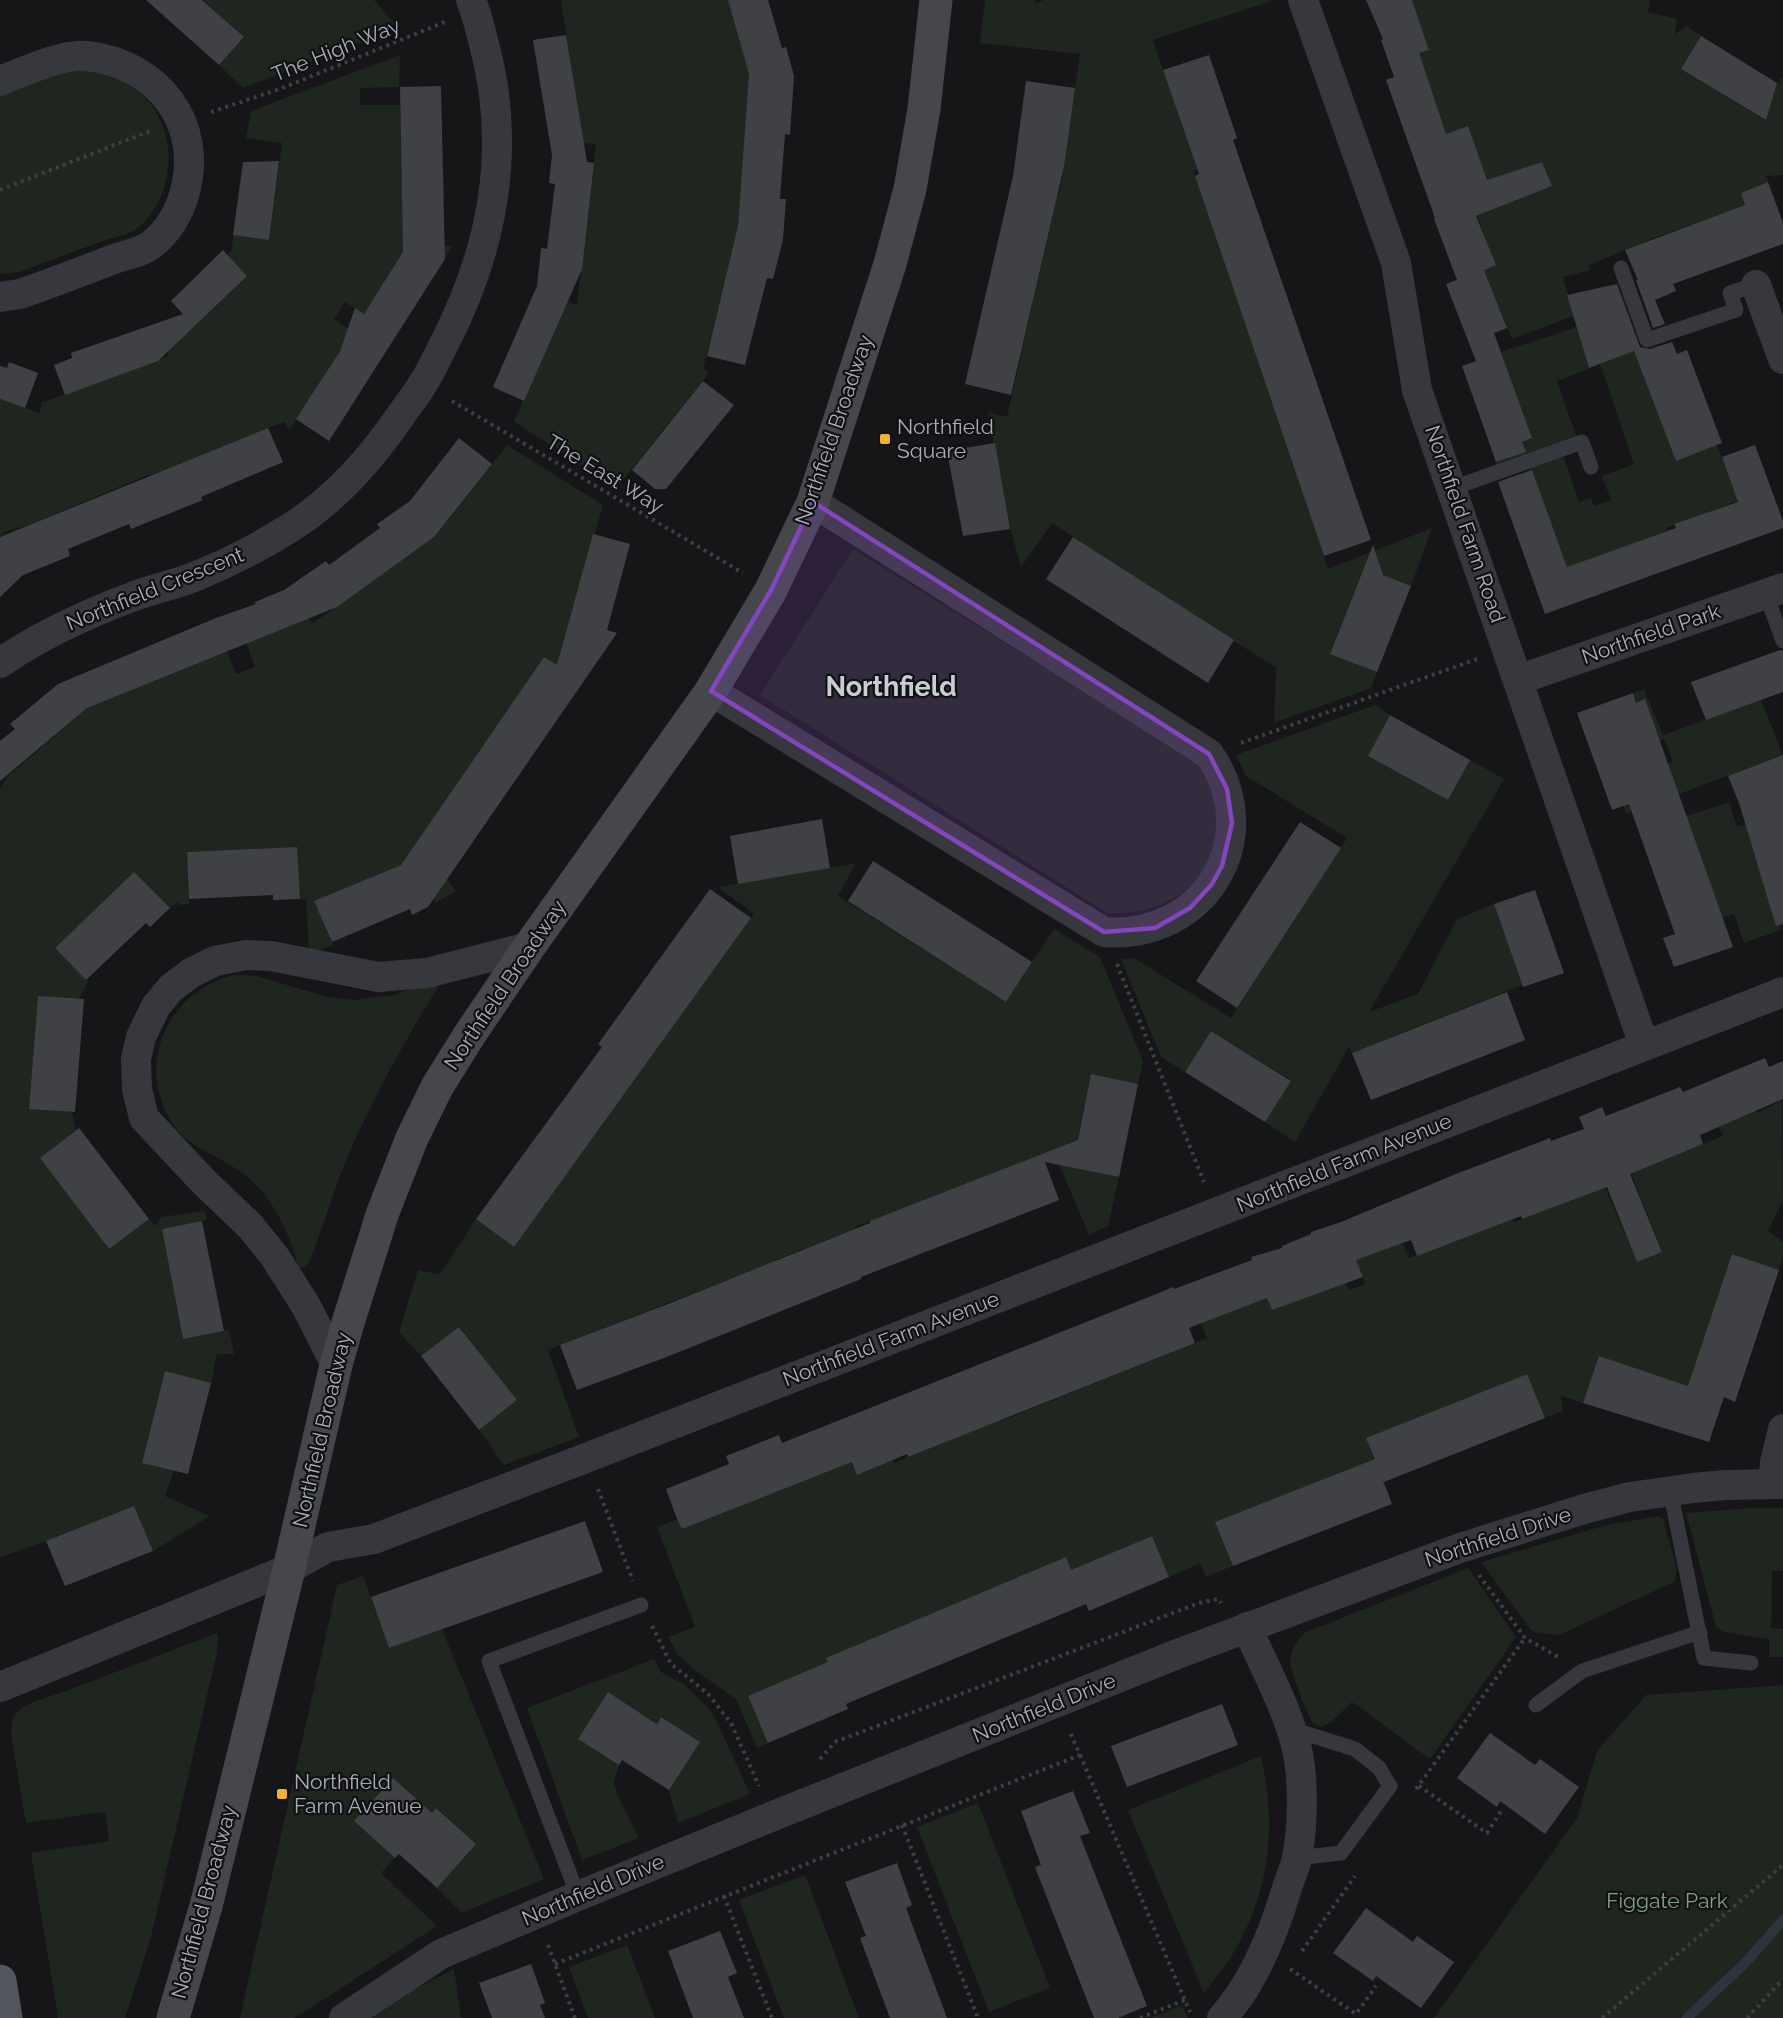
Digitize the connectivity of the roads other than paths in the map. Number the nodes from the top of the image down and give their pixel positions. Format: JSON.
{"nodes":[{"id":1,"x":936,"y":0,"type":"edge"},
{"id":2,"x":1303,"y":0,"type":"edge"},
{"id":3,"x":473,"y":5,"type":"edge"},
{"id":4,"x":0,"y":81,"type":"edge"},
{"id":5,"x":1621,"y":268,"type":"dead end"},
{"id":6,"x":1756,"y":285,"type":"joint"},
{"id":7,"x":0,"y":297,"type":"edge"},
{"id":8,"x":1783,"y":359,"type":"edge"},
{"id":9,"x":1591,"y":467,"type":"dead end"},
{"id":10,"x":1453,"y":488,"type":"junction"},
{"id":11,"x":813,"y":501,"type":"junction"},
{"id":12,"x":1774,"y":591,"type":"edge"},
{"id":13,"x":1783,"y":641,"type":"edge"},
{"id":14,"x":0,"y":663,"type":"edge"},
{"id":15,"x":1518,"y":680,"type":"junction"},
{"id":16,"x":711,"y":692,"type":"junction"},
{"id":17,"x":529,"y":947,"type":"junction"},
{"id":18,"x":1783,"y":992,"type":"edge"},
{"id":19,"x":1644,"y":1045,"type":"junction"},
{"id":20,"x":336,"y":1365,"type":"junction"},
{"id":21,"x":1783,"y":1429,"type":"edge"},
{"id":22,"x":1778,"y":1484,"type":"edge"},
{"id":23,"x":1670,"y":1490,"type":"junction"},
{"id":24,"x":289,"y":1569,"type":"junction"},
{"id":25,"x":641,"y":1605,"type":"road end"},
{"id":26,"x":1247,"y":1627,"type":"junction"},
{"id":27,"x":1700,"y":1632,"type":"junction"},
{"id":28,"x":1751,"y":1663,"type":"dead end"},
{"id":29,"x":0,"y":1687,"type":"edge"},
{"id":30,"x":1536,"y":1705,"type":"dead end"},
{"id":31,"x":1291,"y":1729,"type":"junction"},
{"id":32,"x":1297,"y":1858,"type":"junction"},
{"id":33,"x":578,"y":1896,"type":"junction"},
{"id":34,"x":0,"y":1981,"type":"edge"},
{"id":35,"x":6,"y":2018,"type":"edge"},
{"id":36,"x":173,"y":2018,"type":"edge"},
{"id":37,"x":344,"y":2018,"type":"edge"},
{"id":38,"x":1222,"y":2018,"type":"edge"}],
"edges":[{"from":1,"to":11,"type":"street","name":"Northfield Broadway"},
{"from":2,"to":10,"type":"street","name":"Northfield Farm Road"},
{"from":3,"to":14,"type":"street","name":"Northfield Crescent"},
{"from":4,"to":7,"type":"street"},
{"from":5,"to":6,"type":"lane"},
{"from":6,"to":8,"type":"street"},
{"from":9,"to":10,"type":"lane"},
{"from":10,"to":15,"type":"street","name":"Northfield Farm Road"},
{"from":11,"to":16,"type":"street","name":"Northfield Broadway"},
{"from":11,"to":16,"type":"street"},
{"from":12,"to":13,"type":"lane"},
{"from":12,"to":15,"type":"street","name":"Northfield Park"},
{"from":15,"to":19,"type":"street","name":"Northfield Farm Road"},
{"from":16,"to":17,"type":"street","name":"Northfield Broadway"},
{"from":17,"to":20,"type":"street","name":"Northfield Broadway"},
{"from":17,"to":20,"type":"street"},
{"from":18,"to":19,"type":"street","name":"Northfield Farm Avenue"},
{"from":19,"to":24,"type":"street","name":"Northfield Farm Avenue"},
{"from":20,"to":24,"type":"street","name":"Northfield Broadway"},
{"from":21,"to":22,"type":"street","name":"Northfield Drive"},
{"from":22,"to":23,"type":"street","name":"Northfield Drive"},
{"from":23,"to":26,"type":"street","name":"Northfield Drive"},
{"from":23,"to":27,"type":"lane"},
{"from":24,"to":29,"type":"street","name":"Northfield Farm Avenue"},
{"from":24,"to":36,"type":"street","name":"Northfield Broadway"},
{"from":25,"to":33,"type":"lane"},
{"from":26,"to":31,"type":"street"},
{"from":26,"to":33,"type":"street","name":"Northfield Drive"},
{"from":27,"to":28,"type":"lane"},
{"from":27,"to":30,"type":"lane"},
{"from":31,"to":32,"type":"street"},
{"from":31,"to":32,"type":"lane"},
{"from":32,"to":38,"type":"street"},
{"from":33,"to":37,"type":"street","name":"Northfield Drive"},
{"from":34,"to":35,"type":"main road"}]}
